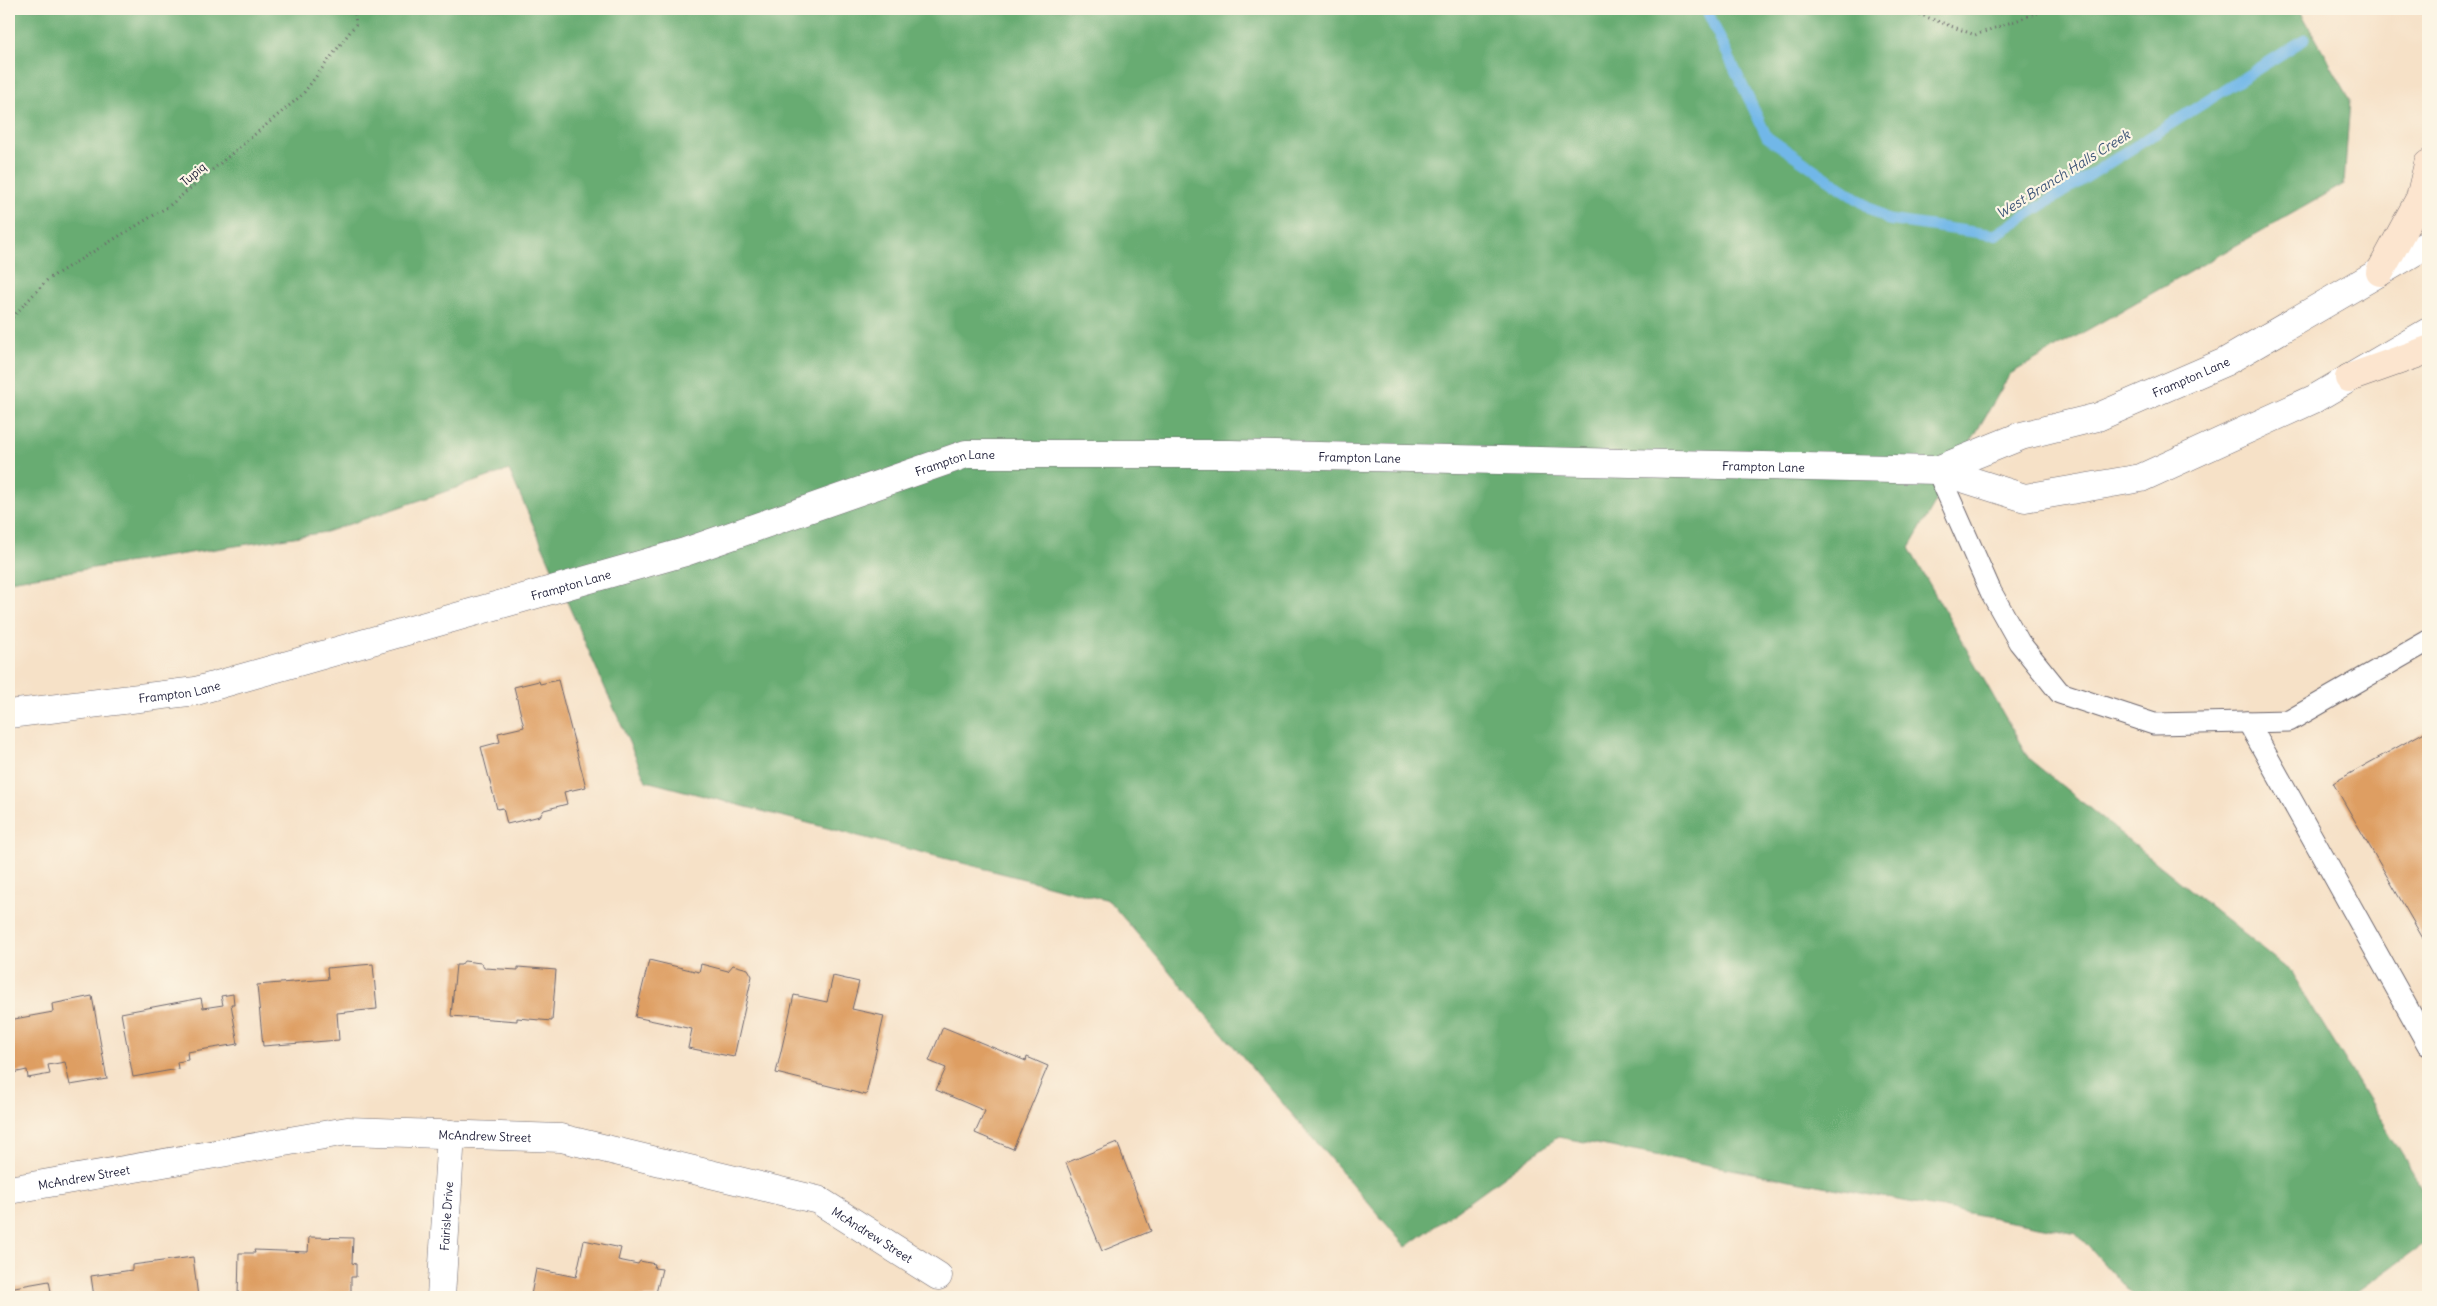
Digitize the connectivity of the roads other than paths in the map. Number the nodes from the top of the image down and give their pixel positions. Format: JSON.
{"nodes":[{"id":1,"x":2428,"y":164,"type":"edge"},
{"id":2,"x":2428,"y":244,"type":"edge"},
{"id":3,"x":2380,"y":272,"type":"junction"},
{"id":4,"x":2428,"y":332,"type":"edge"},
{"id":5,"x":2428,"y":350,"type":"edge"},
{"id":6,"x":2349,"y":378,"type":"junction"},
{"id":7,"x":1937,"y":470,"type":"junction"},
{"id":8,"x":2428,"y":641,"type":"edge"},
{"id":9,"x":9,"y":714,"type":"edge"},
{"id":10,"x":2248,"y":722,"type":"junction"},
{"id":11,"x":2428,"y":1045,"type":"edge"},
{"id":12,"x":450,"y":1134,"type":"junction"},
{"id":13,"x":9,"y":1190,"type":"edge"},
{"id":14,"x":938,"y":1276,"type":"dead end"},
{"id":15,"x":442,"y":1297,"type":"edge"}],
"edges":[{"from":1,"to":3,"type":"main road"},
{"from":2,"to":3,"type":"street","name":"Frampton Lane"},
{"from":3,"to":7,"type":"street","name":"Frampton Lane"},
{"from":4,"to":6,"type":"street","name":"Frampton Lane"},
{"from":5,"to":6,"type":"main road"},
{"from":6,"to":7,"type":"street","name":"Frampton Lane"},
{"from":7,"to":9,"type":"street","name":"Frampton Lane"},
{"from":7,"to":10,"type":"lane"},
{"from":8,"to":10,"type":"lane"},
{"from":10,"to":11,"type":"lane"},
{"from":12,"to":13,"type":"street","name":"McAndrew Street"},
{"from":12,"to":14,"type":"street","name":"McAndrew Street"},
{"from":12,"to":15,"type":"street","name":"Fairisle Drive"}]}
